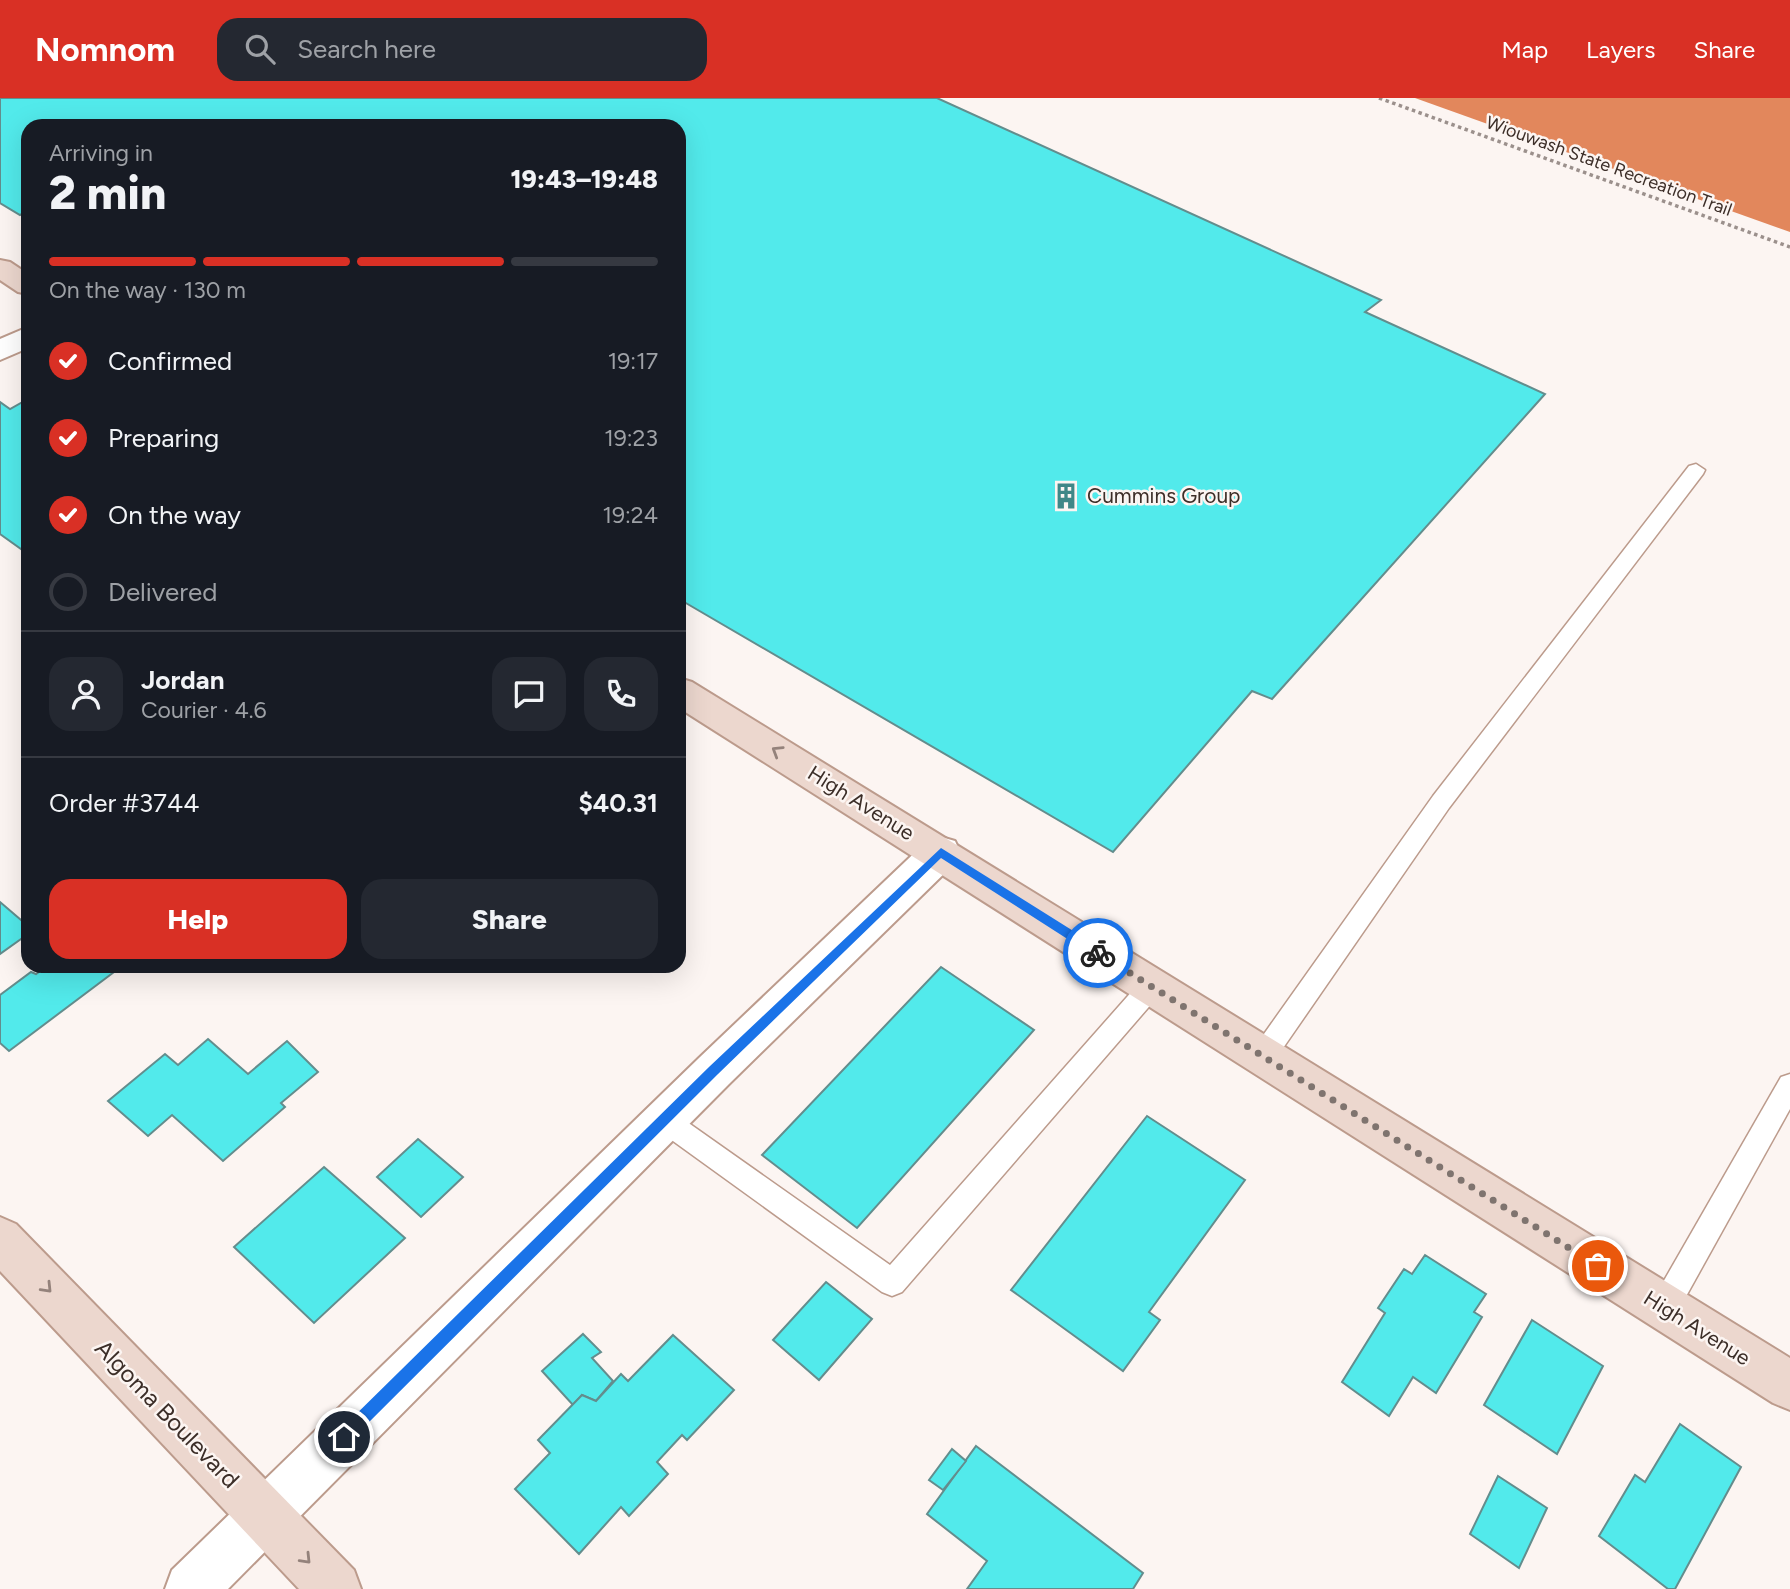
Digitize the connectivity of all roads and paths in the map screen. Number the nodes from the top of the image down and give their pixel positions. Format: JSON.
{"nodes":[{"id":1,"x":1379,"y":98,"type":"edge"},
{"id":2,"x":1790,"y":247,"type":"edge"},
{"id":3,"x":0,"y":268,"type":"edge"},
{"id":4,"x":21,"y":282,"type":"edge"},
{"id":5,"x":21,"y":340,"type":"edge"},
{"id":6,"x":0,"y":351,"type":"edge"},
{"id":7,"x":1696,"y":470,"type":"dead end"},
{"id":8,"x":686,"y":695,"type":"edge"},
{"id":9,"x":941,"y":852,"type":"junction"},
{"id":10,"x":1151,"y":987,"type":"junction"},
{"id":11,"x":1263,"y":1056,"type":"junction"},
{"id":12,"x":1790,"y":1085,"type":"edge"},
{"id":13,"x":664,"y":1121,"type":"junction"},
{"id":14,"x":0,"y":1239,"type":"edge"},
{"id":15,"x":1664,"y":1308,"type":"junction"},
{"id":16,"x":1790,"y":1386,"type":"edge"},
{"id":17,"x":264,"y":1516,"type":"junction"},
{"id":18,"x":191,"y":1589,"type":"edge"},
{"id":19,"x":335,"y":1589,"type":"edge"}],
"edges":[{"from":1,"to":2,"type":"path","name":"Wiouwash State Recreation Trail"},
{"from":3,"to":4,"type":"main road"},
{"from":5,"to":6,"type":"street"},
{"from":7,"to":11,"type":"lane"},
{"from":9,"to":8,"type":"main road","name":"High Avenue","one_way":true},
{"from":9,"to":10,"type":"main road","name":"High Avenue"},
{"from":9,"to":13,"type":"street"},
{"from":10,"to":11,"type":"main road","name":"High Avenue"},
{"from":10,"to":13,"type":"lane"},
{"from":11,"to":15,"type":"main road","name":"High Avenue"},
{"from":12,"to":15,"type":"lane"},
{"from":13,"to":17,"type":"street"},
{"from":14,"to":17,"type":"main road","name":"Algoma Boulevard","one_way":true},
{"from":15,"to":16,"type":"main road","name":"High Avenue"},
{"from":17,"to":18,"type":"street"},
{"from":17,"to":19,"type":"main road","name":"Algoma Boulevard","one_way":true}]}
